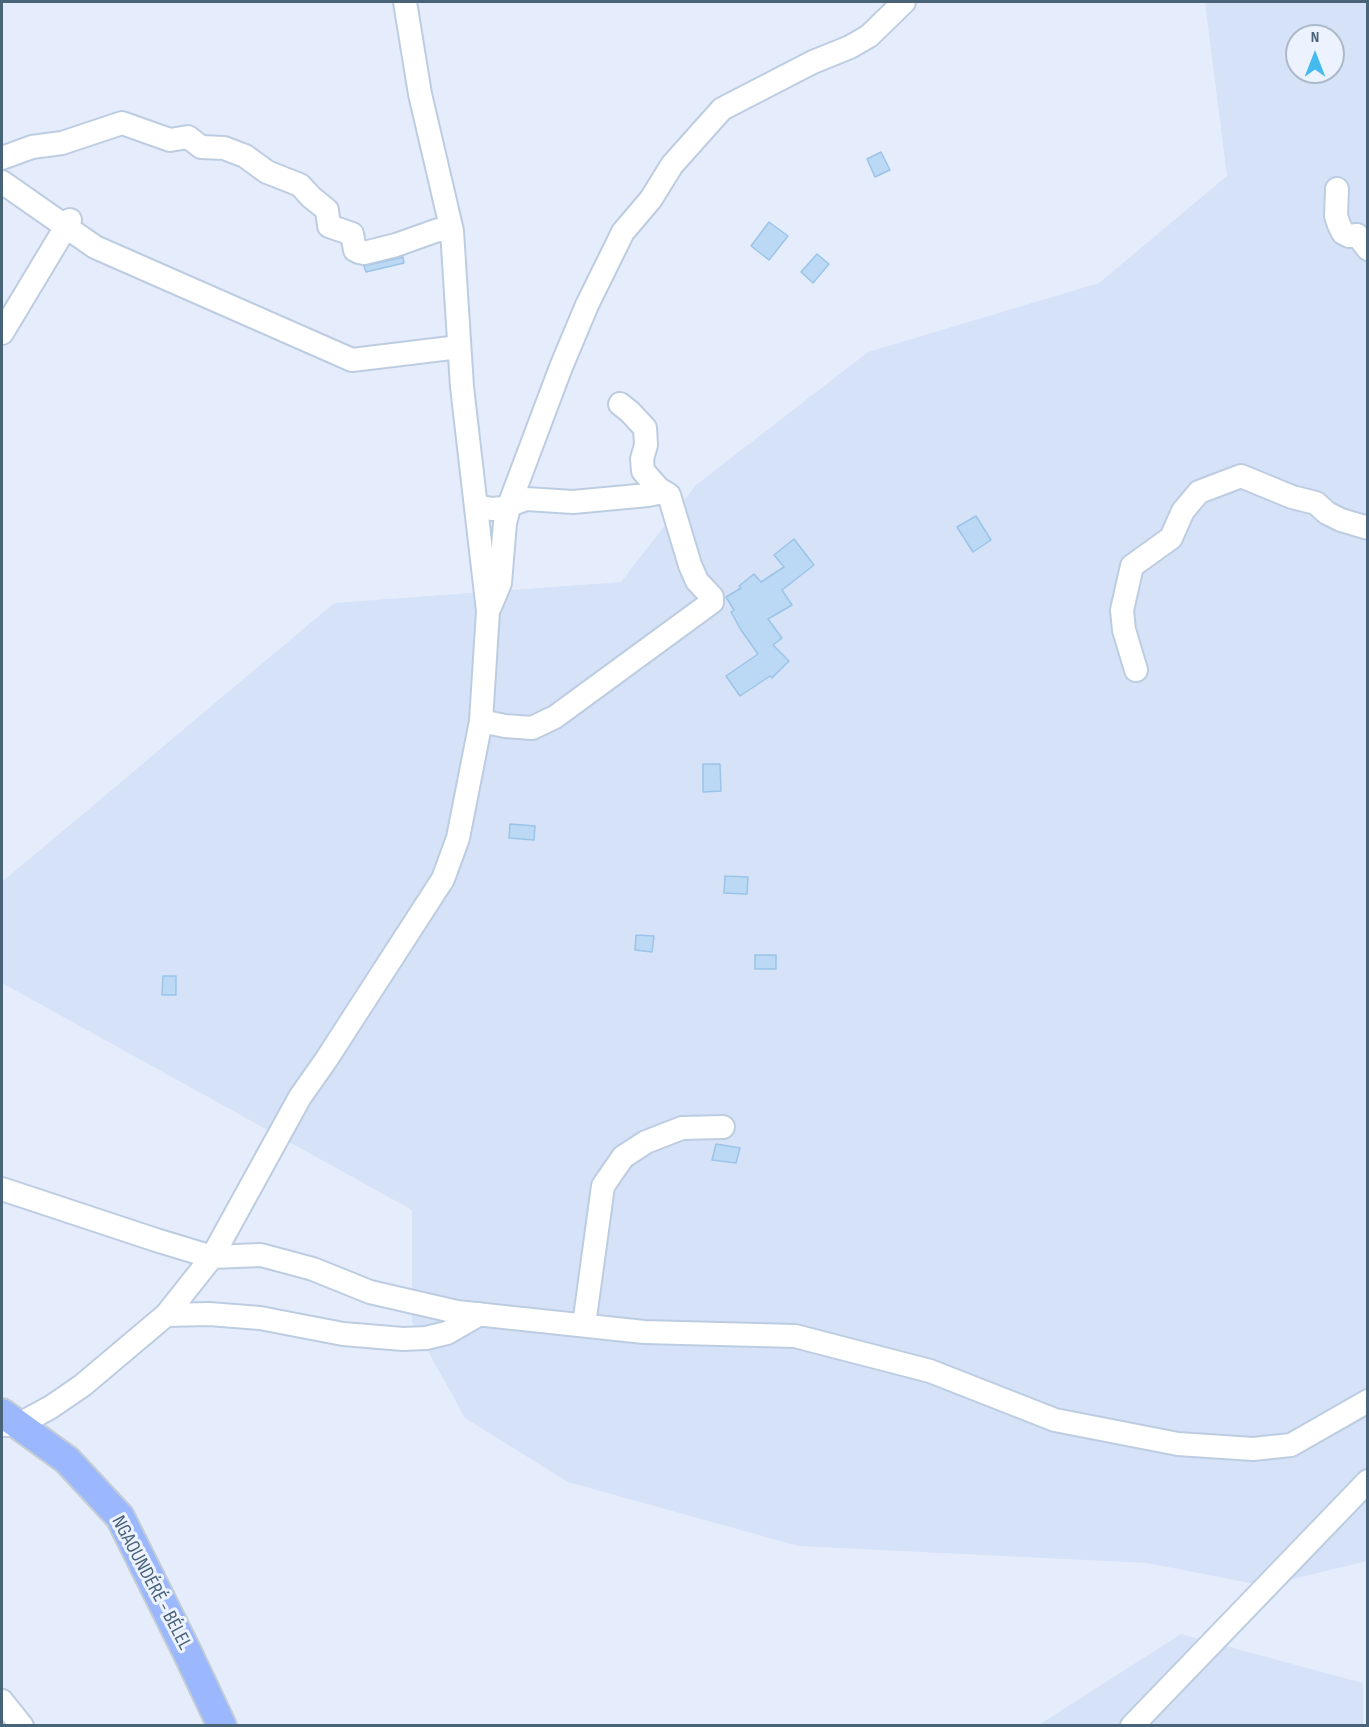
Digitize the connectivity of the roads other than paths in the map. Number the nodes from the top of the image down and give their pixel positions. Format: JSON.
{"nodes":[{"id":1,"x":405,"y":2,"type":"edge"},
{"id":2,"x":904,"y":2,"type":"edge"},
{"id":3,"x":2,"y":158,"type":"edge"},
{"id":4,"x":2,"y":182,"type":"edge"},
{"id":5,"x":1337,"y":189,"type":"dead end"},
{"id":6,"x":68,"y":223,"type":"junction"},
{"id":7,"x":452,"y":231,"type":"junction"},
{"id":8,"x":1368,"y":249,"type":"edge"},
{"id":9,"x":2,"y":333,"type":"edge"},
{"id":10,"x":459,"y":346,"type":"junction"},
{"id":11,"x":620,"y":405,"type":"dead end"},
{"id":12,"x":663,"y":492,"type":"junction"},
{"id":13,"x":509,"y":505,"type":"junction"},
{"id":14,"x":476,"y":506,"type":"junction"},
{"id":15,"x":1368,"y":528,"type":"edge"},
{"id":16,"x":488,"y":611,"type":"junction"},
{"id":17,"x":1136,"y":670,"type":"dead end"},
{"id":18,"x":481,"y":722,"type":"junction"},
{"id":19,"x":723,"y":1127,"type":"dead end"},
{"id":20,"x":2,"y":1189,"type":"edge"},
{"id":21,"x":212,"y":1257,"type":"junction"},
{"id":22,"x":480,"y":1314,"type":"junction"},
{"id":23,"x":166,"y":1316,"type":"junction"},
{"id":24,"x":584,"y":1325,"type":"junction"},
{"id":25,"x":1368,"y":1401,"type":"edge"},
{"id":26,"x":7,"y":1421,"type":"edge"},
{"id":27,"x":1368,"y":1481,"type":"edge"},
{"id":28,"x":2,"y":1701,"type":"edge"},
{"id":29,"x":22,"y":1725,"type":"edge"},
{"id":30,"x":222,"y":1725,"type":"edge"},
{"id":31,"x":1131,"y":1725,"type":"edge"}],
"edges":[{"from":1,"to":7,"type":"street"},
{"from":2,"to":13,"type":"street"},
{"from":3,"to":7,"type":"street"},
{"from":4,"to":6,"type":"street"},
{"from":5,"to":8,"type":"street"},
{"from":6,"to":9,"type":"street"},
{"from":6,"to":10,"type":"street"},
{"from":7,"to":10,"type":"street"},
{"from":10,"to":14,"type":"street"},
{"from":11,"to":12,"type":"street"},
{"from":12,"to":13,"type":"street"},
{"from":12,"to":18,"type":"street"},
{"from":13,"to":14,"type":"street"},
{"from":13,"to":16,"type":"street"},
{"from":14,"to":16,"type":"street"},
{"from":15,"to":17,"type":"street"},
{"from":16,"to":18,"type":"street"},
{"from":18,"to":21,"type":"street"},
{"from":19,"to":24,"type":"street"},
{"from":20,"to":21,"type":"street"},
{"from":21,"to":22,"type":"street"},
{"from":21,"to":23,"type":"street"},
{"from":22,"to":23,"type":"street"},
{"from":22,"to":24,"type":"street"},
{"from":23,"to":26,"type":"street"},
{"from":24,"to":25,"type":"street"},
{"from":26,"to":30,"type":"main road","name":"NGAOUNDÉRÉ - BÉLEL"},
{"from":27,"to":31,"type":"street"},
{"from":28,"to":29,"type":"street"}]}
